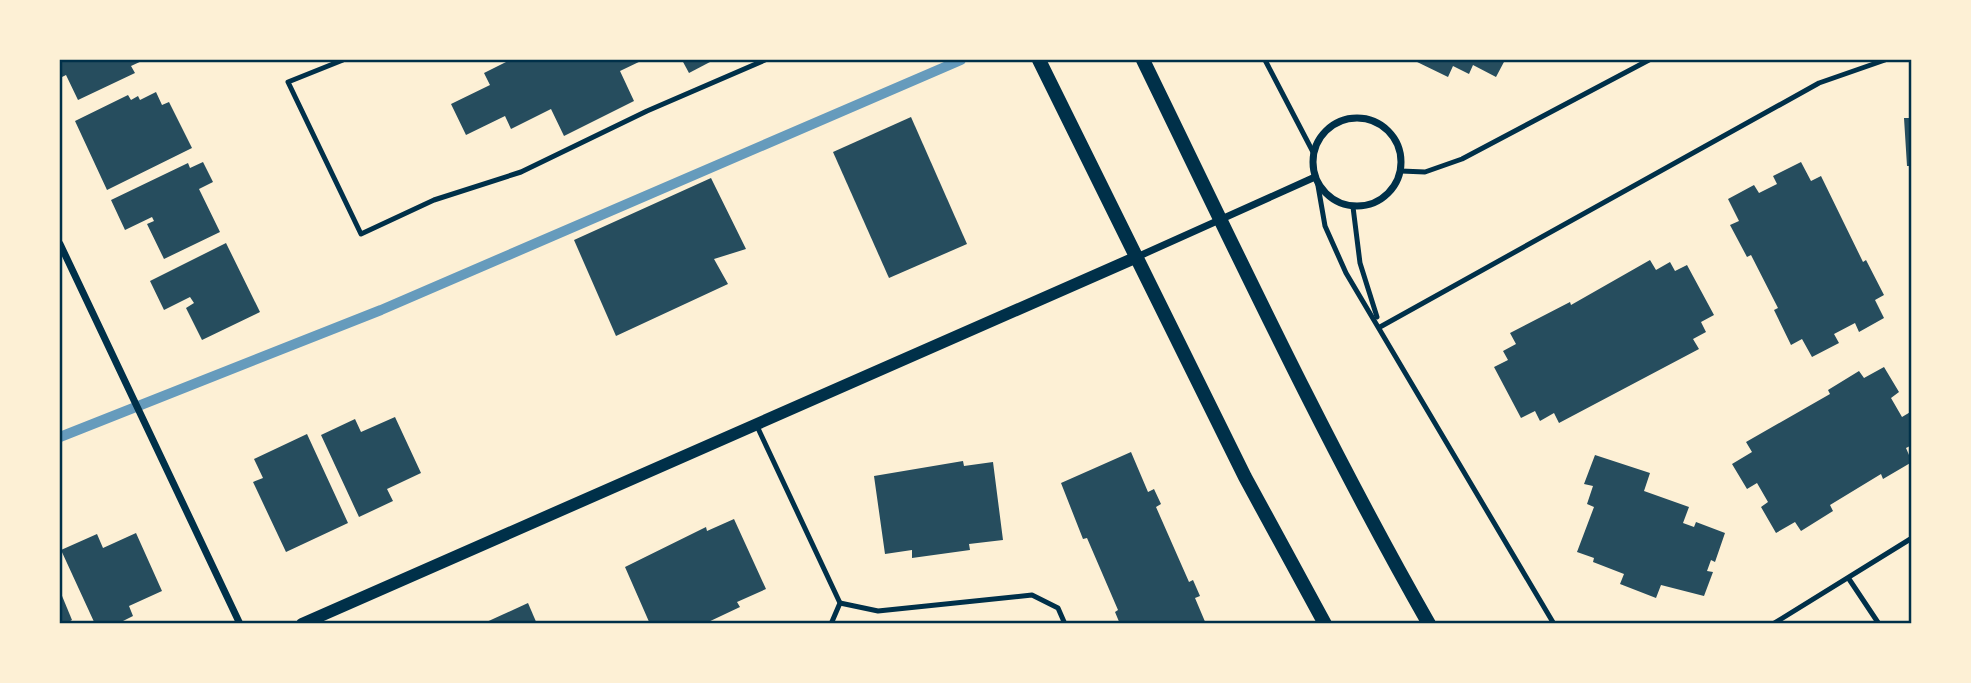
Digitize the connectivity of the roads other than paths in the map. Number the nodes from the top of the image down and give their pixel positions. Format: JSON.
{"nodes":[{"id":1,"x":342,"y":60,"type":"edge"},
{"id":2,"x":765,"y":60,"type":"edge"},
{"id":3,"x":1039,"y":60,"type":"edge"},
{"id":4,"x":1143,"y":60,"type":"edge"},
{"id":5,"x":1265,"y":60,"type":"edge"},
{"id":6,"x":1649,"y":60,"type":"edge"},
{"id":7,"x":1885,"y":60,"type":"edge"},
{"id":8,"x":1313,"y":152,"type":"junction"},
{"id":9,"x":1401,"y":171,"type":"junction"},
{"id":10,"x":1316,"y":178,"type":"junction"},
{"id":11,"x":1353,"y":207,"type":"junction"},
{"id":12,"x":1220,"y":218,"type":"junction"},
{"id":13,"x":60,"y":244,"type":"edge"},
{"id":14,"x":1137,"y":257,"type":"junction"},
{"id":15,"x":1380,"y":327,"type":"junction"},
{"id":16,"x":756,"y":424,"type":"junction"},
{"id":17,"x":1912,"y":538,"type":"edge"},
{"id":18,"x":1849,"y":579,"type":"junction"},
{"id":19,"x":840,"y":603,"type":"junction"},
{"id":20,"x":240,"y":624,"type":"edge"},
{"id":21,"x":302,"y":624,"type":"edge"},
{"id":22,"x":831,"y":624,"type":"edge"},
{"id":23,"x":1065,"y":624,"type":"edge"},
{"id":24,"x":1325,"y":624,"type":"edge"},
{"id":25,"x":1429,"y":624,"type":"edge"},
{"id":26,"x":1554,"y":624,"type":"edge"},
{"id":27,"x":1773,"y":624,"type":"edge"},
{"id":28,"x":1879,"y":624,"type":"edge"}],
"edges":[{"from":1,"to":2,"type":"lane"},
{"from":3,"to":14,"type":"main road"},
{"from":4,"to":12,"type":"main road"},
{"from":5,"to":8,"type":"lane"},
{"from":6,"to":9,"type":"lane"},
{"from":7,"to":15,"type":"lane"},
{"from":8,"to":9,"type":"street"},
{"from":8,"to":10,"type":"street"},
{"from":9,"to":11,"type":"street"},
{"from":10,"to":11,"type":"street"},
{"from":10,"to":12,"type":"street"},
{"from":10,"to":15,"type":"lane"},
{"from":11,"to":15,"type":"lane"},
{"from":12,"to":14,"type":"street"},
{"from":12,"to":25,"type":"main road"},
{"from":13,"to":20,"type":"street"},
{"from":14,"to":16,"type":"street"},
{"from":14,"to":24,"type":"main road"},
{"from":15,"to":26,"type":"lane"},
{"from":16,"to":19,"type":"lane"},
{"from":16,"to":21,"type":"street"},
{"from":17,"to":18,"type":"lane"},
{"from":18,"to":27,"type":"lane"},
{"from":18,"to":28,"type":"lane"},
{"from":19,"to":22,"type":"lane"},
{"from":19,"to":23,"type":"lane"}]}
